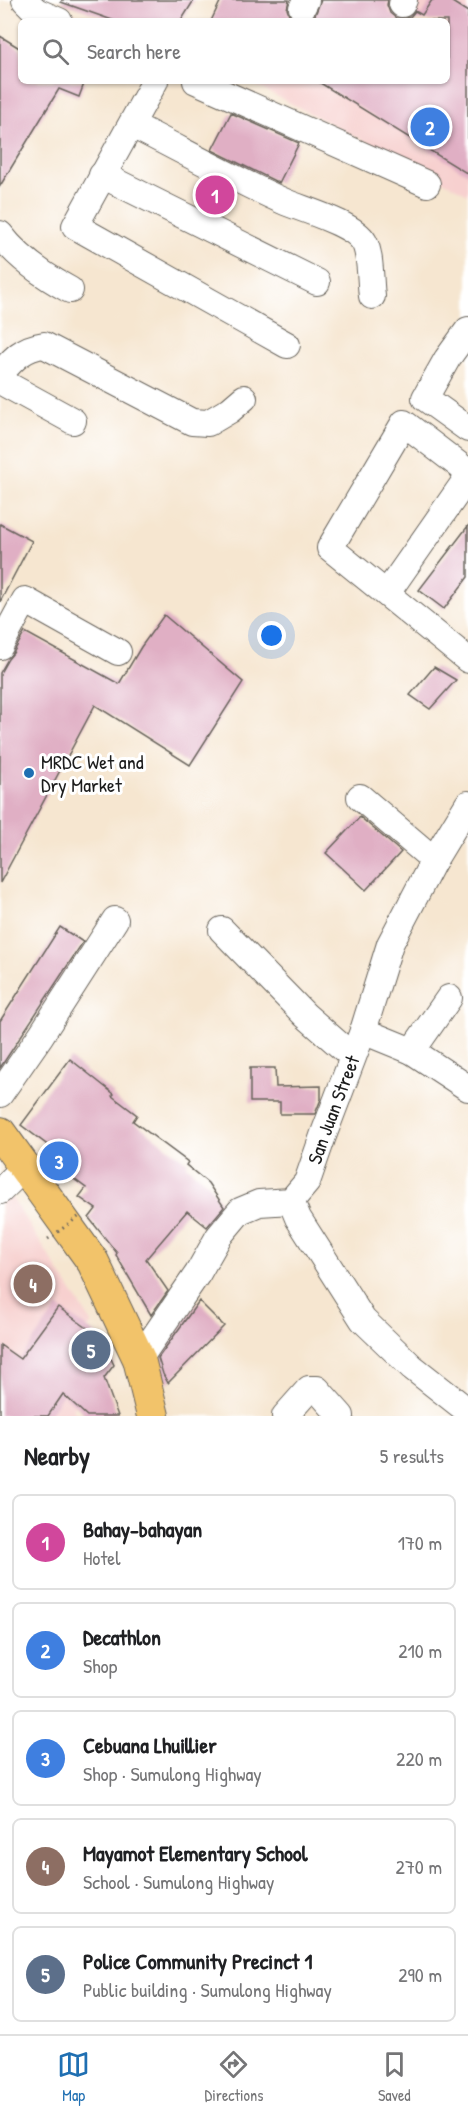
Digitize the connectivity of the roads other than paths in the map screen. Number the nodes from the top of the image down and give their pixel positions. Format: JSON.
{"nodes":[{"id":1,"x":25,"y":0,"type":"edge"},
{"id":2,"x":52,"y":18,"type":"edge"},
{"id":3,"x":152,"y":84,"type":"edge"},
{"id":4,"x":203,"y":84,"type":"edge"},
{"id":5,"x":132,"y":125,"type":"junction"},
{"id":6,"x":102,"y":175,"type":"junction"},
{"id":7,"x":427,"y":184,"type":"dead end"},
{"id":8,"x":0,"y":234,"type":"edge"},
{"id":9,"x":317,"y":282,"type":"dead end"},
{"id":10,"x":70,"y":290,"type":"dead end"},
{"id":11,"x":372,"y":296,"type":"dead end"},
{"id":12,"x":468,"y":330,"type":"edge"},
{"id":13,"x":287,"y":345,"type":"dead end"},
{"id":14,"x":0,"y":374,"type":"edge"},
{"id":15,"x":0,"y":381,"type":"edge"},
{"id":16,"x":244,"y":399,"type":"dead end"},
{"id":17,"x":73,"y":421,"type":"dead end"},
{"id":18,"x":468,"y":429,"type":"edge"},
{"id":19,"x":468,"y":474,"type":"edge"},
{"id":20,"x":387,"y":593,"type":"junction"},
{"id":21,"x":0,"y":646,"type":"edge"},
{"id":22,"x":118,"y":652,"type":"dead end"},
{"id":23,"x":468,"y":660,"type":"edge"},
{"id":24,"x":360,"y":797,"type":"dead end"},
{"id":25,"x":468,"y":804,"type":"edge"},
{"id":26,"x":434,"y":860,"type":"junction"},
{"id":27,"x":115,"y":920,"type":"dead end"},
{"id":28,"x":222,"y":930,"type":"dead end"},
{"id":29,"x":449,"y":998,"type":"dead end"},
{"id":30,"x":363,"y":1031,"type":"junction"},
{"id":31,"x":412,"y":1051,"type":"junction"},
{"id":32,"x":352,"y":1056,"type":"junction"},
{"id":33,"x":468,"y":1088,"type":"edge"},
{"id":34,"x":0,"y":1094,"type":"edge"},
{"id":35,"x":0,"y":1133,"type":"edge"},
{"id":36,"x":24,"y":1168,"type":"junction"},
{"id":37,"x":0,"y":1191,"type":"edge"},
{"id":38,"x":291,"y":1201,"type":"junction"},
{"id":39,"x":139,"y":1359,"type":"junction"},
{"id":40,"x":468,"y":1411,"type":"edge"},
{"id":41,"x":153,"y":1416,"type":"edge"},
{"id":42,"x":285,"y":1416,"type":"edge"},
{"id":43,"x":341,"y":1416,"type":"edge"}],
"edges":[{"from":1,"to":2,"type":"street"},
{"from":3,"to":5,"type":"street"},
{"from":4,"to":7,"type":"street"},
{"from":5,"to":6,"type":"street"},
{"from":5,"to":11,"type":"street"},
{"from":6,"to":9,"type":"street"},
{"from":6,"to":13,"type":"street"},
{"from":8,"to":10,"type":"street"},
{"from":12,"to":18,"type":"street"},
{"from":14,"to":16,"type":"street"},
{"from":15,"to":17,"type":"street"},
{"from":19,"to":20,"type":"street"},
{"from":19,"to":20,"type":"street"},
{"from":20,"to":23,"type":"street"},
{"from":21,"to":22,"type":"street"},
{"from":24,"to":26,"type":"street"},
{"from":25,"to":26,"type":"street","name":"San Juan Street"},
{"from":26,"to":30,"type":"street","name":"San Juan Street"},
{"from":27,"to":34,"type":"street"},
{"from":28,"to":32,"type":"street"},
{"from":29,"to":31,"type":"street"},
{"from":30,"to":31,"type":"street"},
{"from":30,"to":32,"type":"street","name":"San Juan Street"},
{"from":31,"to":33,"type":"street"},
{"from":32,"to":38,"type":"street","name":"San Juan Street"},
{"from":35,"to":36,"type":"main road"},
{"from":36,"to":37,"type":"street"},
{"from":36,"to":39,"type":"main road"},
{"from":38,"to":39,"type":"street"},
{"from":38,"to":40,"type":"street"},
{"from":39,"to":41,"type":"main road"},
{"from":42,"to":43,"type":"street"}]}
